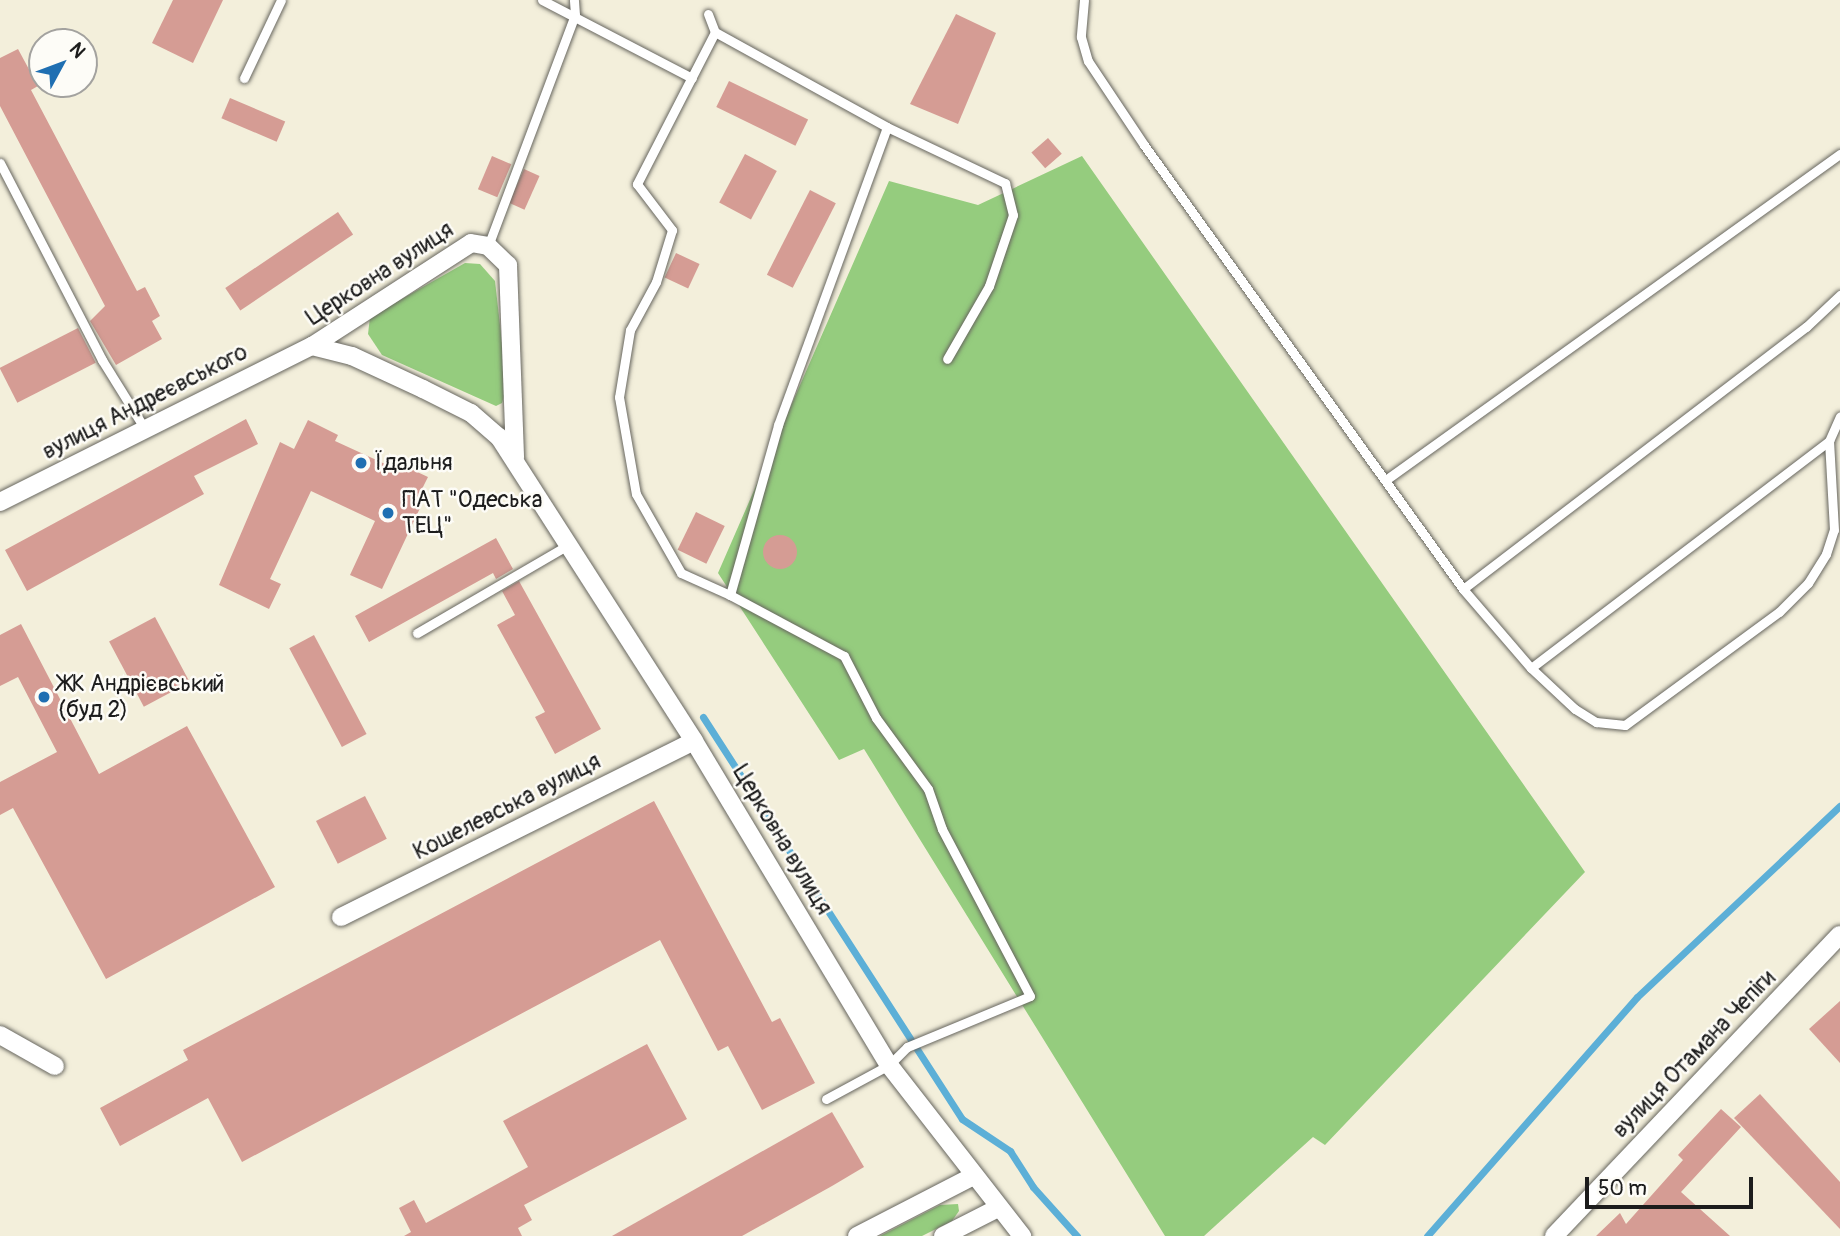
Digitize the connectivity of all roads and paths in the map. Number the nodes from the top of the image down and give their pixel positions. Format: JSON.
{"nodes":[{"id":1,"x":281,"y":0,"type":"edge"},
{"id":2,"x":542,"y":0,"type":"edge"},
{"id":3,"x":574,"y":0,"type":"edge"},
{"id":4,"x":1084,"y":0,"type":"edge"},
{"id":5,"x":708,"y":14,"type":"dead end"},
{"id":6,"x":575,"y":15,"type":"junction"},
{"id":7,"x":715,"y":32,"type":"junction"},
{"id":8,"x":244,"y":78,"type":"dead end"},
{"id":9,"x":691,"y":78,"type":"junction"},
{"id":10,"x":887,"y":127,"type":"junction"},
{"id":11,"x":1840,"y":154,"type":"edge"},
{"id":12,"x":0,"y":163,"type":"edge"},
{"id":13,"x":488,"y":246,"type":"junction"},
{"id":14,"x":1840,"y":295,"type":"edge"},
{"id":15,"x":312,"y":346,"type":"junction"},
{"id":16,"x":947,"y":359,"type":"dead end"},
{"id":17,"x":1840,"y":416,"type":"edge"},
{"id":18,"x":145,"y":429,"type":"junction"},
{"id":19,"x":1829,"y":441,"type":"junction"},
{"id":20,"x":515,"y":458,"type":"junction"},
{"id":21,"x":1387,"y":479,"type":"junction"},
{"id":22,"x":0,"y":502,"type":"edge"},
{"id":23,"x":570,"y":544,"type":"junction"},
{"id":24,"x":1463,"y":589,"type":"junction"},
{"id":25,"x":730,"y":595,"type":"junction"},
{"id":26,"x":417,"y":633,"type":"dead end"},
{"id":27,"x":1531,"y":668,"type":"junction"},
{"id":28,"x":694,"y":741,"type":"junction"},
{"id":29,"x":341,"y":917,"type":"dead end"},
{"id":30,"x":1840,"y":936,"type":"edge"},
{"id":31,"x":0,"y":1035,"type":"edge"},
{"id":32,"x":889,"y":1065,"type":"junction"},
{"id":33,"x":55,"y":1066,"type":"dead end"},
{"id":34,"x":827,"y":1099,"type":"dead end"},
{"id":35,"x":973,"y":1176,"type":"junction"},
{"id":36,"x":996,"y":1209,"type":"junction"},
{"id":37,"x":857,"y":1236,"type":"edge"},
{"id":38,"x":943,"y":1236,"type":"edge"},
{"id":39,"x":1022,"y":1236,"type":"edge"},
{"id":40,"x":1554,"y":1236,"type":"edge"}],
"edges":[{"from":1,"to":8,"type":"lane"},
{"from":2,"to":6,"type":"lane"},
{"from":3,"to":6,"type":"lane"},
{"from":4,"to":21,"type":"lane"},
{"from":5,"to":7,"type":"lane"},
{"from":6,"to":9,"type":"lane"},
{"from":6,"to":13,"type":"lane"},
{"from":7,"to":9,"type":"lane"},
{"from":7,"to":10,"type":"lane"},
{"from":9,"to":25,"type":"lane"},
{"from":10,"to":16,"type":"lane"},
{"from":10,"to":25,"type":"lane"},
{"from":11,"to":21,"type":"lane"},
{"from":12,"to":18,"type":"lane"},
{"from":13,"to":15,"type":"street","name":"Церковна вулиця"},
{"from":13,"to":20,"type":"street","name":"Церковна вулиця"},
{"from":14,"to":24,"type":"lane"},
{"from":15,"to":18,"type":"street","name":"вулиця Андреєвського"},
{"from":15,"to":20,"type":"street","name":"Церковна вулиця"},
{"from":17,"to":19,"type":"lane"},
{"from":18,"to":22,"type":"street","name":"вулиця Андреєвського"},
{"from":19,"to":27,"type":"lane"},
{"from":19,"to":27,"type":"lane"},
{"from":20,"to":23,"type":"street","name":"Церковна вулиця"},
{"from":21,"to":24,"type":"lane"},
{"from":23,"to":26,"type":"lane"},
{"from":23,"to":28,"type":"street","name":"Церковна вулиця"},
{"from":24,"to":27,"type":"lane"},
{"from":25,"to":32,"type":"lane"},
{"from":28,"to":29,"type":"street","name":"Кошелевська вулиця"},
{"from":28,"to":32,"type":"street","name":"Церковна вулиця"},
{"from":30,"to":40,"type":"street","name":"вулиця Отамана Чепіги"},
{"from":31,"to":33,"type":"street"},
{"from":32,"to":34,"type":"lane"},
{"from":32,"to":35,"type":"street","name":"Церковна вулиця"},
{"from":35,"to":36,"type":"street","name":"Церковна вулиця"},
{"from":35,"to":37,"type":"street"},
{"from":36,"to":38,"type":"street"},
{"from":36,"to":39,"type":"street","name":"Церковна вулиця"}]}
